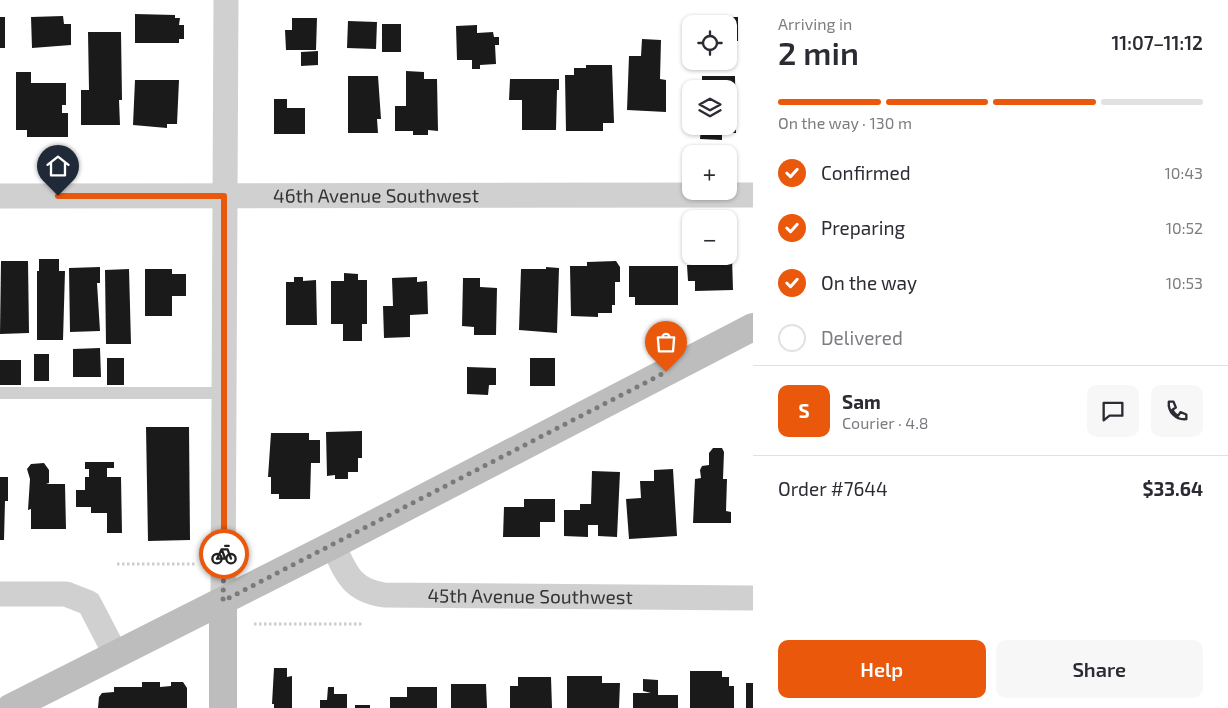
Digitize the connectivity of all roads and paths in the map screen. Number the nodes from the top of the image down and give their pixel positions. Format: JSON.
{"nodes":[{"id":1,"x":226,"y":0,"type":"edge"},
{"id":2,"x":753,"y":195,"type":"edge"},
{"id":3,"x":0,"y":196,"type":"edge"},
{"id":4,"x":224,"y":196,"type":"junction"},
{"id":5,"x":753,"y":327,"type":"edge"},
{"id":6,"x":0,"y":393,"type":"edge"},
{"id":7,"x":226,"y":394,"type":"junction"},
{"id":8,"x":333,"y":545,"type":"junction"},
{"id":9,"x":117,"y":564,"type":"dead end"},
{"id":10,"x":196,"y":564,"type":"dead end"},
{"id":11,"x":0,"y":594,"type":"edge"},
{"id":12,"x":753,"y":598,"type":"edge"},
{"id":13,"x":223,"y":601,"type":"junction"},
{"id":14,"x":254,"y":624,"type":"dead end"},
{"id":15,"x":362,"y":624,"type":"dead end"},
{"id":16,"x":116,"y":655,"type":"junction"},
{"id":17,"x":10,"y":708,"type":"edge"},
{"id":18,"x":223,"y":708,"type":"edge"}],
"edges":[{"from":1,"to":4,"type":"street"},
{"from":2,"to":4,"type":"street","name":"46th Avenue Southwest"},
{"from":3,"to":4,"type":"street","name":"46th Avenue Southwest"},
{"from":4,"to":7,"type":"street"},
{"from":5,"to":8,"type":"street"},
{"from":6,"to":7,"type":"lane"},
{"from":7,"to":13,"type":"street"},
{"from":8,"to":12,"type":"street","name":"45th Avenue Southwest"},
{"from":8,"to":13,"type":"street"},
{"from":9,"to":10,"type":"path"},
{"from":11,"to":16,"type":"street"},
{"from":13,"to":16,"type":"street"},
{"from":13,"to":18,"type":"street"},
{"from":14,"to":15,"type":"path"},
{"from":16,"to":17,"type":"street"}]}
